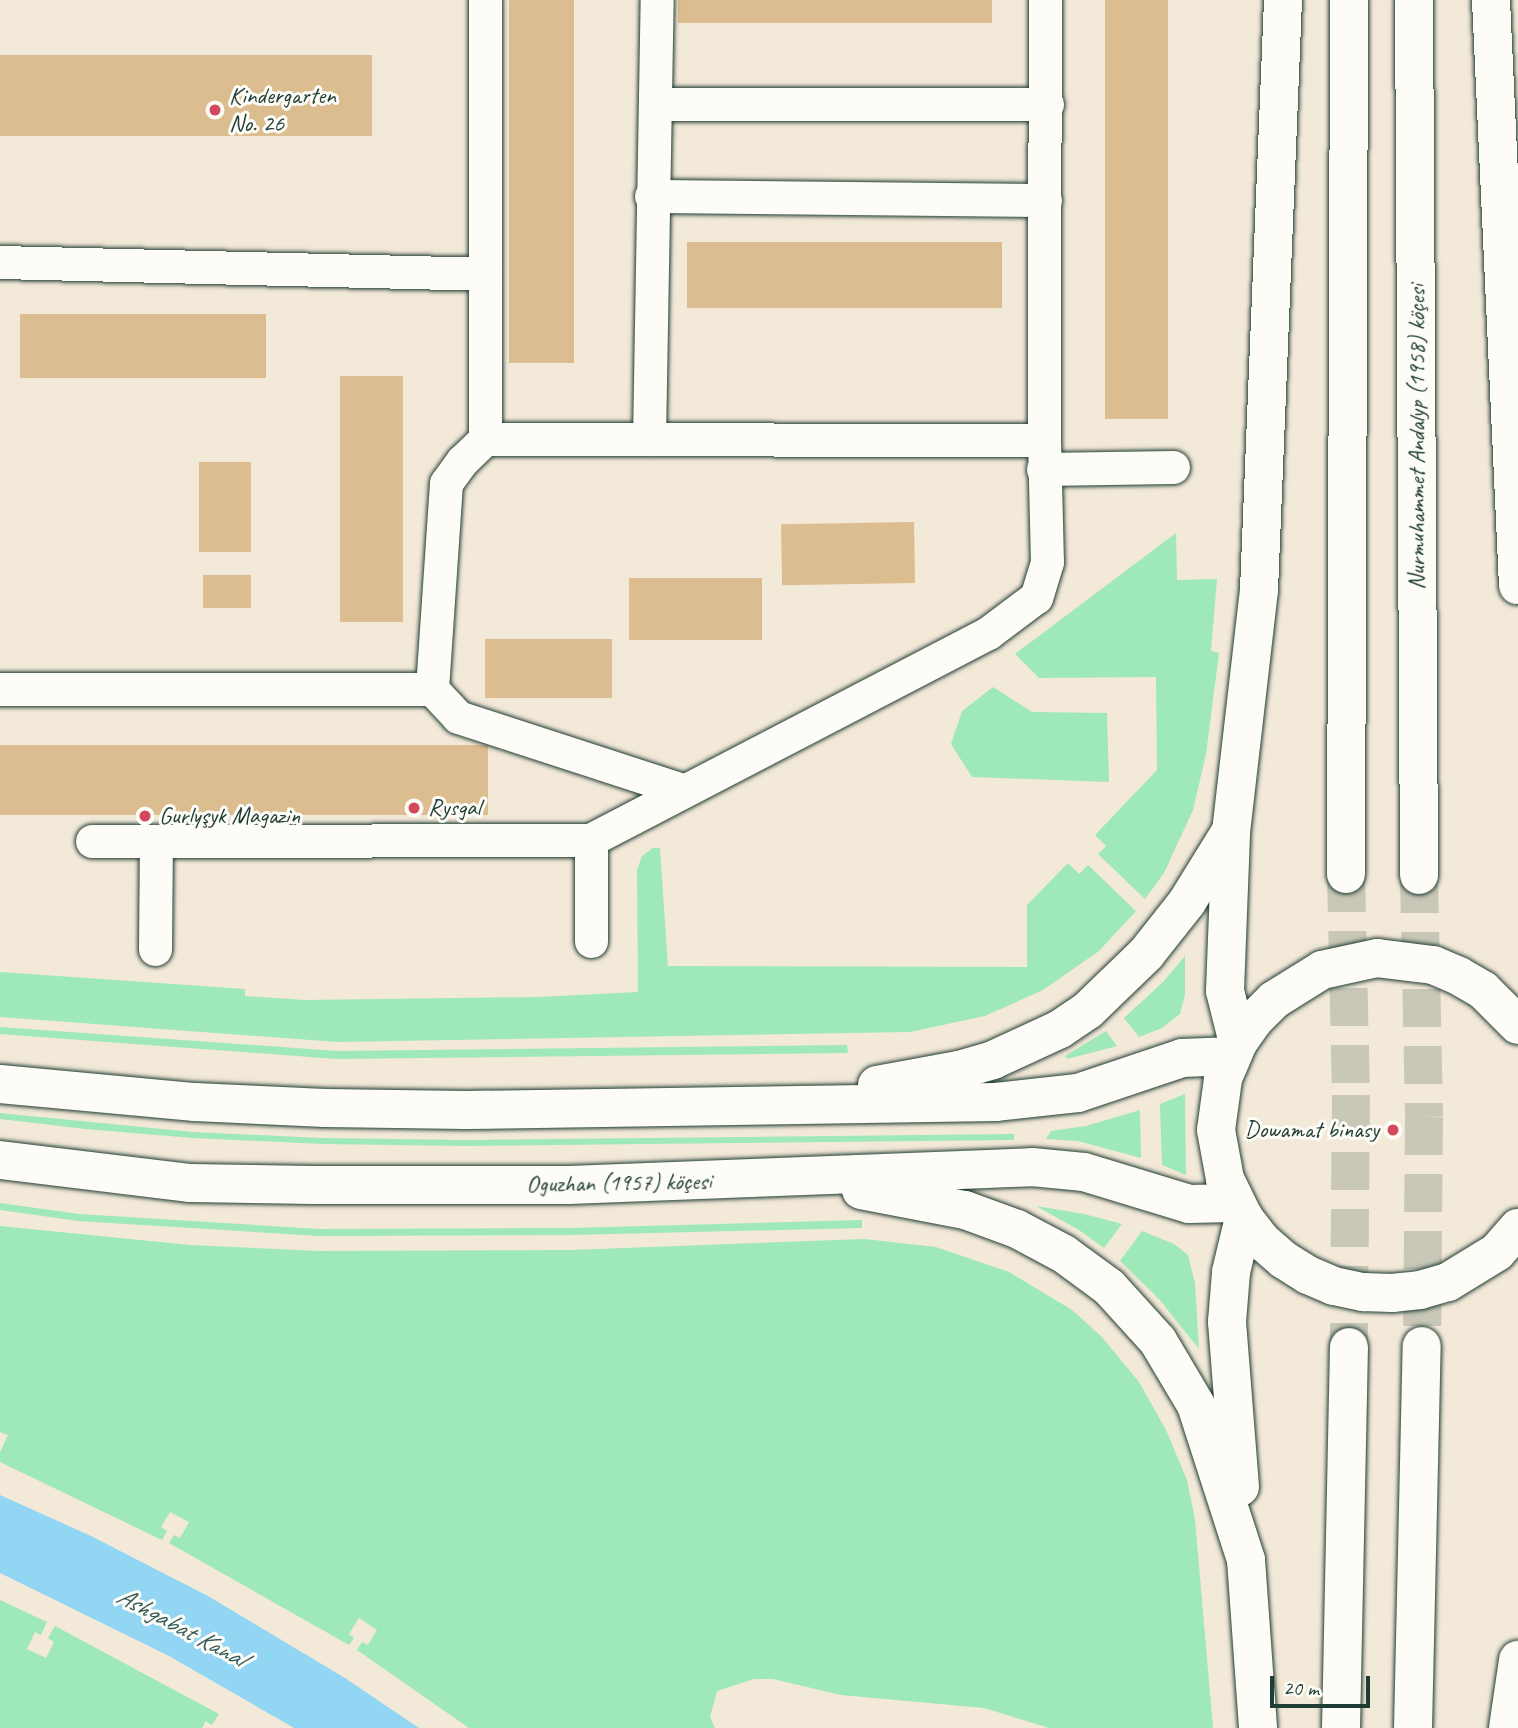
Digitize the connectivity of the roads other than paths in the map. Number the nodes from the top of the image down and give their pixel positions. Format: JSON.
{"nodes":[{"id":1,"x":485,"y":0,"type":"edge"},
{"id":2,"x":657,"y":0,"type":"edge"},
{"id":3,"x":1045,"y":0,"type":"edge"},
{"id":4,"x":1283,"y":0,"type":"edge"},
{"id":5,"x":1349,"y":0,"type":"edge"},
{"id":6,"x":1414,"y":0,"type":"edge"},
{"id":7,"x":1491,"y":0,"type":"edge"},
{"id":8,"x":655,"y":104,"type":"junction"},
{"id":9,"x":1046,"y":104,"type":"junction"},
{"id":10,"x":651,"y":196,"type":"junction"},
{"id":11,"x":1045,"y":200,"type":"junction"},
{"id":12,"x":0,"y":262,"type":"edge"},
{"id":13,"x":485,"y":274,"type":"junction"},
{"id":14,"x":485,"y":439,"type":"junction"},
{"id":15,"x":649,"y":439,"type":"junction"},
{"id":16,"x":1044,"y":454,"type":"junction"},
{"id":17,"x":1173,"y":467,"type":"dead end"},
{"id":18,"x":1518,"y":585,"type":"edge"},
{"id":19,"x":432,"y":689,"type":"junction"},
{"id":20,"x":0,"y":690,"type":"edge"},
{"id":21,"x":683,"y":790,"type":"junction"},
{"id":22,"x":1231,"y":832,"type":"junction"},
{"id":23,"x":592,"y":840,"type":"junction"},
{"id":24,"x":92,"y":841,"type":"dead end"},
{"id":25,"x":156,"y":841,"type":"junction"},
{"id":26,"x":1346,"y":874,"type":"tunnel mouth"},
{"id":27,"x":1419,"y":875,"type":"tunnel mouth"},
{"id":28,"x":591,"y":941,"type":"dead end"},
{"id":29,"x":155,"y":949,"type":"dead end"},
{"id":30,"x":1518,"y":1025,"type":"edge"},
{"id":31,"x":1235,"y":1050,"type":"junction"},
{"id":32,"x":0,"y":1084,"type":"edge"},
{"id":33,"x":771,"y":1105,"type":"junction"},
{"id":34,"x":0,"y":1160,"type":"edge"},
{"id":35,"x":786,"y":1179,"type":"junction"},
{"id":36,"x":1239,"y":1211,"type":"junction"},
{"id":37,"x":1518,"y":1228,"type":"edge"},
{"id":38,"x":1422,"y":1346,"type":"tunnel mouth"},
{"id":39,"x":1349,"y":1348,"type":"tunnel mouth"},
{"id":40,"x":1246,"y":1560,"type":"junction"},
{"id":41,"x":1518,"y":1660,"type":"edge"},
{"id":42,"x":1258,"y":1728,"type":"edge"},
{"id":43,"x":1342,"y":1728,"type":"edge"},
{"id":44,"x":1413,"y":1728,"type":"edge"},
{"id":45,"x":1508,"y":1728,"type":"edge"}],
"edges":[{"from":1,"to":13,"type":"lane"},
{"from":2,"to":8,"type":"lane"},
{"from":3,"to":9,"type":"lane"},
{"from":4,"to":22,"type":"main road"},
{"from":5,"to":26,"type":"main road"},
{"from":6,"to":27,"type":"main road","name":"Nurmuhammet Andalyp (1958) köçesi"},
{"from":7,"to":18,"type":"main road"},
{"from":8,"to":9,"type":"lane"},
{"from":8,"to":10,"type":"lane"},
{"from":9,"to":11,"type":"lane"},
{"from":10,"to":11,"type":"lane"},
{"from":10,"to":15,"type":"lane"},
{"from":11,"to":16,"type":"lane"},
{"from":12,"to":13,"type":"lane"},
{"from":13,"to":14,"type":"lane"},
{"from":14,"to":15,"type":"lane"},
{"from":14,"to":19,"type":"lane"},
{"from":15,"to":16,"type":"lane"},
{"from":16,"to":17,"type":"lane"},
{"from":16,"to":21,"type":"lane"},
{"from":19,"to":20,"type":"lane"},
{"from":19,"to":21,"type":"lane"},
{"from":21,"to":23,"type":"lane"},
{"from":22,"to":31,"type":"main road"},
{"from":22,"to":33,"type":"main road"},
{"from":23,"to":25,"type":"lane"},
{"from":23,"to":28,"type":"lane"},
{"from":24,"to":25,"type":"lane"},
{"from":25,"to":29,"type":"lane"},
{"from":30,"to":31,"type":"main road"},
{"from":31,"to":33,"type":"main road"},
{"from":31,"to":36,"type":"main road"},
{"from":32,"to":33,"type":"main road"},
{"from":34,"to":35,"type":"main road","name":"Oguzhan (1957) köçesi"},
{"from":35,"to":36,"type":"main road","name":"Oguzhan (1957) köçesi"},
{"from":35,"to":40,"type":"main road"},
{"from":36,"to":37,"type":"main road"},
{"from":36,"to":40,"type":"main road"},
{"from":38,"to":44,"type":"main road"},
{"from":39,"to":43,"type":"main road"},
{"from":40,"to":42,"type":"main road"},
{"from":41,"to":45,"type":"main road"}]}
